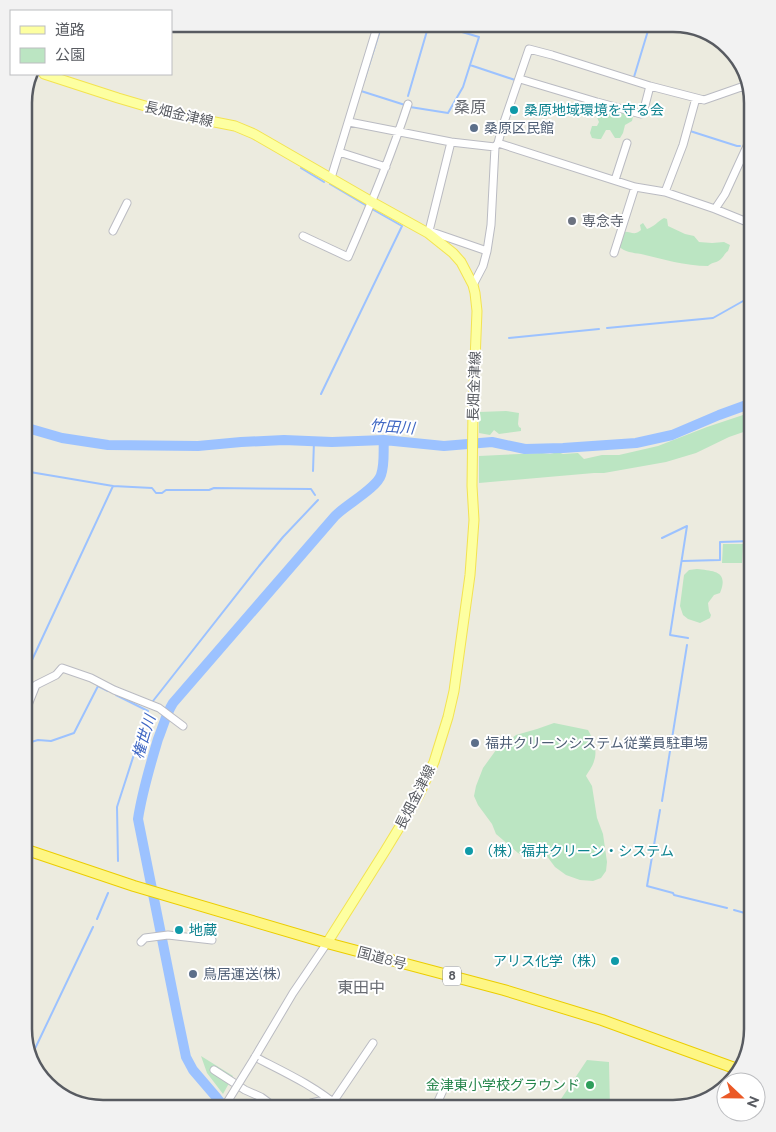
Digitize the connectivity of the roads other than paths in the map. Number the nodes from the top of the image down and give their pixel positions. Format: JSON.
{"nodes":[{"id":1,"x":375,"y":33,"type":"edge"},
{"id":2,"x":47,"y":75,"type":"edge"},
{"id":3,"x":520,"y":79,"type":"junction"},
{"id":4,"x":650,"y":86,"type":"junction"},
{"id":5,"x":741,"y":87,"type":"edge"},
{"id":6,"x":696,"y":98,"type":"junction"},
{"id":7,"x":408,"y":104,"type":"dead end"},
{"id":8,"x":348,"y":122,"type":"junction"},
{"id":9,"x":399,"y":132,"type":"junction"},
{"id":10,"x":451,"y":142,"type":"junction"},
{"id":11,"x":627,"y":143,"type":"dead end"},
{"id":12,"x":497,"y":145,"type":"junction"},
{"id":13,"x":744,"y":150,"type":"edge"},
{"id":14,"x":340,"y":152,"type":"junction"},
{"id":15,"x":386,"y":166,"type":"junction"},
{"id":16,"x":331,"y":178,"type":"junction"},
{"id":17,"x":615,"y":180,"type":"junction"},
{"id":18,"x":635,"y":187,"type":"junction"},
{"id":19,"x":665,"y":192,"type":"junction"},
{"id":20,"x":372,"y":202,"type":"junction"},
{"id":21,"x":127,"y":203,"type":"dead end"},
{"id":22,"x":715,"y":209,"type":"junction"},
{"id":23,"x":744,"y":221,"type":"edge"},
{"id":24,"x":113,"y":231,"type":"dead end"},
{"id":25,"x":428,"y":232,"type":"junction"},
{"id":26,"x":303,"y":236,"type":"dead end"},
{"id":27,"x":487,"y":250,"type":"junction"},
{"id":28,"x":614,"y":253,"type":"dead end"},
{"id":29,"x":473,"y":284,"type":"junction"},
{"id":30,"x":32,"y":690,"type":"edge"},
{"id":31,"x":182,"y":726,"type":"dead end"},
{"id":32,"x":32,"y":852,"type":"edge"},
{"id":33,"x":143,"y":940,"type":"dead end"},
{"id":34,"x":212,"y":940,"type":"dead end"},
{"id":35,"x":327,"y":943,"type":"junction"},
{"id":36,"x":373,"y":1043,"type":"dead end"},
{"id":37,"x":255,"y":1057,"type":"junction"},
{"id":38,"x":732,"y":1067,"type":"edge"},
{"id":39,"x":214,"y":1070,"type":"dead end"},
{"id":40,"x":444,"y":1088,"type":"dead end"},
{"id":41,"x":229,"y":1099,"type":"edge"},
{"id":42,"x":264,"y":1099,"type":"edge"},
{"id":43,"x":329,"y":1099,"type":"edge"},
{"id":44,"x":332,"y":1099,"type":"edge"},
{"id":45,"x":439,"y":1100,"type":"edge"}],
"edges":[{"from":1,"to":8,"type":"street"},
{"from":2,"to":16,"type":"main road","name":"長畑金津線"},
{"from":3,"to":4,"type":"street"},
{"from":3,"to":4,"type":"street"},
{"from":3,"to":12,"type":"street"},
{"from":4,"to":6,"type":"street"},
{"from":5,"to":6,"type":"street"},
{"from":6,"to":19,"type":"street"},
{"from":7,"to":9,"type":"street"},
{"from":8,"to":9,"type":"street"},
{"from":8,"to":14,"type":"street"},
{"from":9,"to":10,"type":"street"},
{"from":9,"to":15,"type":"street"},
{"from":10,"to":12,"type":"street"},
{"from":10,"to":25,"type":"street"},
{"from":11,"to":17,"type":"street"},
{"from":12,"to":17,"type":"street"},
{"from":12,"to":27,"type":"street"},
{"from":13,"to":22,"type":"street"},
{"from":14,"to":15,"type":"street"},
{"from":14,"to":16,"type":"street"},
{"from":15,"to":20,"type":"street"},
{"from":16,"to":20,"type":"main road","name":"長畑金津線"},
{"from":17,"to":18,"type":"street"},
{"from":18,"to":19,"type":"street"},
{"from":18,"to":28,"type":"street"},
{"from":19,"to":22,"type":"street"},
{"from":20,"to":25,"type":"main road","name":"長畑金津線"},
{"from":20,"to":26,"type":"street"},
{"from":21,"to":24,"type":"street"},
{"from":22,"to":23,"type":"street"},
{"from":25,"to":27,"type":"street"},
{"from":25,"to":29,"type":"main road","name":"長畑金津線"},
{"from":27,"to":29,"type":"street"},
{"from":29,"to":35,"type":"main road","name":"長畑金津線"},
{"from":30,"to":31,"type":"street"},
{"from":32,"to":35,"type":"highway","name":"国道8号","number":"8"},
{"from":33,"to":34,"type":"street"},
{"from":35,"to":37,"type":"street"},
{"from":35,"to":38,"type":"highway","name":"国道8号","number":"8"},
{"from":36,"to":44,"type":"street"},
{"from":37,"to":41,"type":"street","bridge":true},
{"from":37,"to":43,"type":"street"},
{"from":39,"to":42,"type":"street"},
{"from":40,"to":45,"type":"street"}]}
